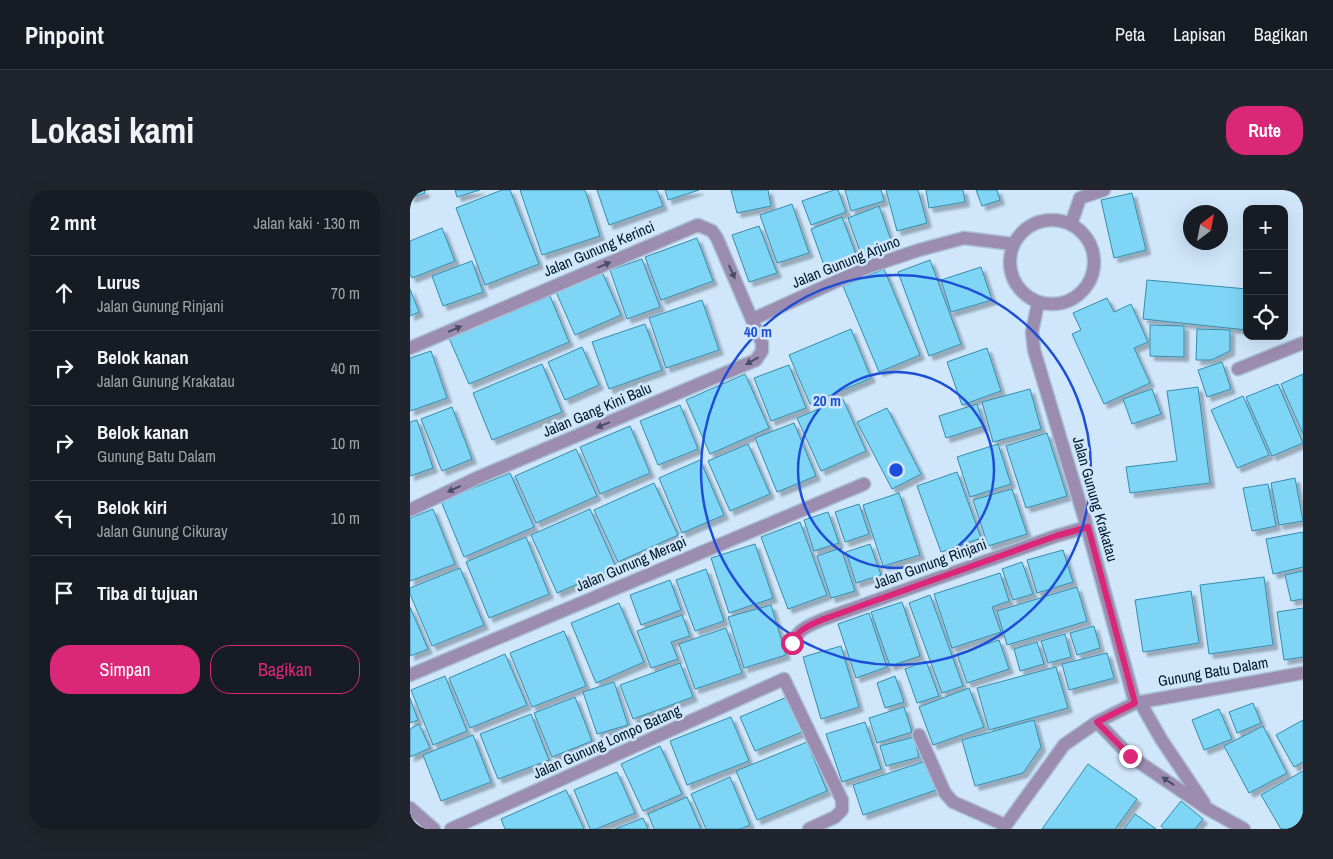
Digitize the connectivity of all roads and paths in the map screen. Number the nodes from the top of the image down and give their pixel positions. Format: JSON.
{"nodes":[{"id":1,"x":1104,"y":190,"type":"edge"},
{"id":2,"x":1079,"y":194,"type":"edge"},
{"id":3,"x":1071,"y":224,"type":"junction"},
{"id":4,"x":1012,"y":244,"type":"junction"},
{"id":5,"x":1038,"y":303,"type":"junction"},
{"id":6,"x":753,"y":319,"type":"junction"},
{"id":7,"x":1303,"y":343,"type":"edge"},
{"id":8,"x":410,"y":348,"type":"edge"},
{"id":9,"x":1238,"y":369,"type":"dead end"},
{"id":10,"x":864,"y":484,"type":"dead end"},
{"id":11,"x":410,"y":510,"type":"edge"},
{"id":12,"x":1088,"y":527,"type":"junction"},
{"id":13,"x":792,"y":643,"type":"dead end"},
{"id":14,"x":1303,"y":673,"type":"edge"},
{"id":15,"x":410,"y":674,"type":"edge"},
{"id":16,"x":1138,"y":703,"type":"junction"},
{"id":17,"x":1097,"y":722,"type":"junction"},
{"id":18,"x":919,"y":735,"type":"dead end"},
{"id":19,"x":410,"y":808,"type":"edge"},
{"id":20,"x":1208,"y":809,"type":"junction"},
{"id":21,"x":1004,"y":827,"type":"edge"},
{"id":22,"x":434,"y":829,"type":"edge"},
{"id":23,"x":451,"y":829,"type":"edge"},
{"id":24,"x":809,"y":829,"type":"edge"},
{"id":25,"x":1244,"y":829,"type":"edge"}],
"edges":[{"from":1,"to":2,"type":"street"},
{"from":2,"to":3,"type":"street"},
{"from":3,"to":4,"type":"street"},
{"from":3,"to":5,"type":"street"},
{"from":4,"to":5,"type":"street"},
{"from":4,"to":6,"type":"street","name":"Jalan Gunung Arjuno"},
{"from":5,"to":12,"type":"street","name":"Jalan Gunung Krakatau"},
{"from":8,"to":6,"type":"street","name":"Jalan Gunung Kerinci","one_way":true},
{"from":6,"to":11,"type":"street","name":"Jalan Gang Kini Balu","one_way":true},
{"from":7,"to":9,"type":"street"},
{"from":10,"to":15,"type":"street","name":"Jalan Gunung Merapi"},
{"from":12,"to":13,"type":"street","name":"Jalan Gunung Rinjani"},
{"from":12,"to":16,"type":"street","name":"Jalan Gunung Krakatau"},
{"from":14,"to":16,"type":"street","name":"Gunung Batu Dalam"},
{"from":16,"to":17,"type":"street","name":"Gunung Batu Dalam"},
{"from":16,"to":20,"type":"street","name":"Jalan Gunung Krakatau"},
{"from":20,"to":17,"type":"street","one_way":true},
{"from":17,"to":21,"type":"street","name":"Gunung Batu Dalam"},
{"from":18,"to":21,"type":"street"},
{"from":19,"to":22,"type":"street"},
{"from":20,"to":25,"type":"street"},
{"from":23,"to":24,"type":"street","name":"Jalan Gunung Lompo Batang"}]}
